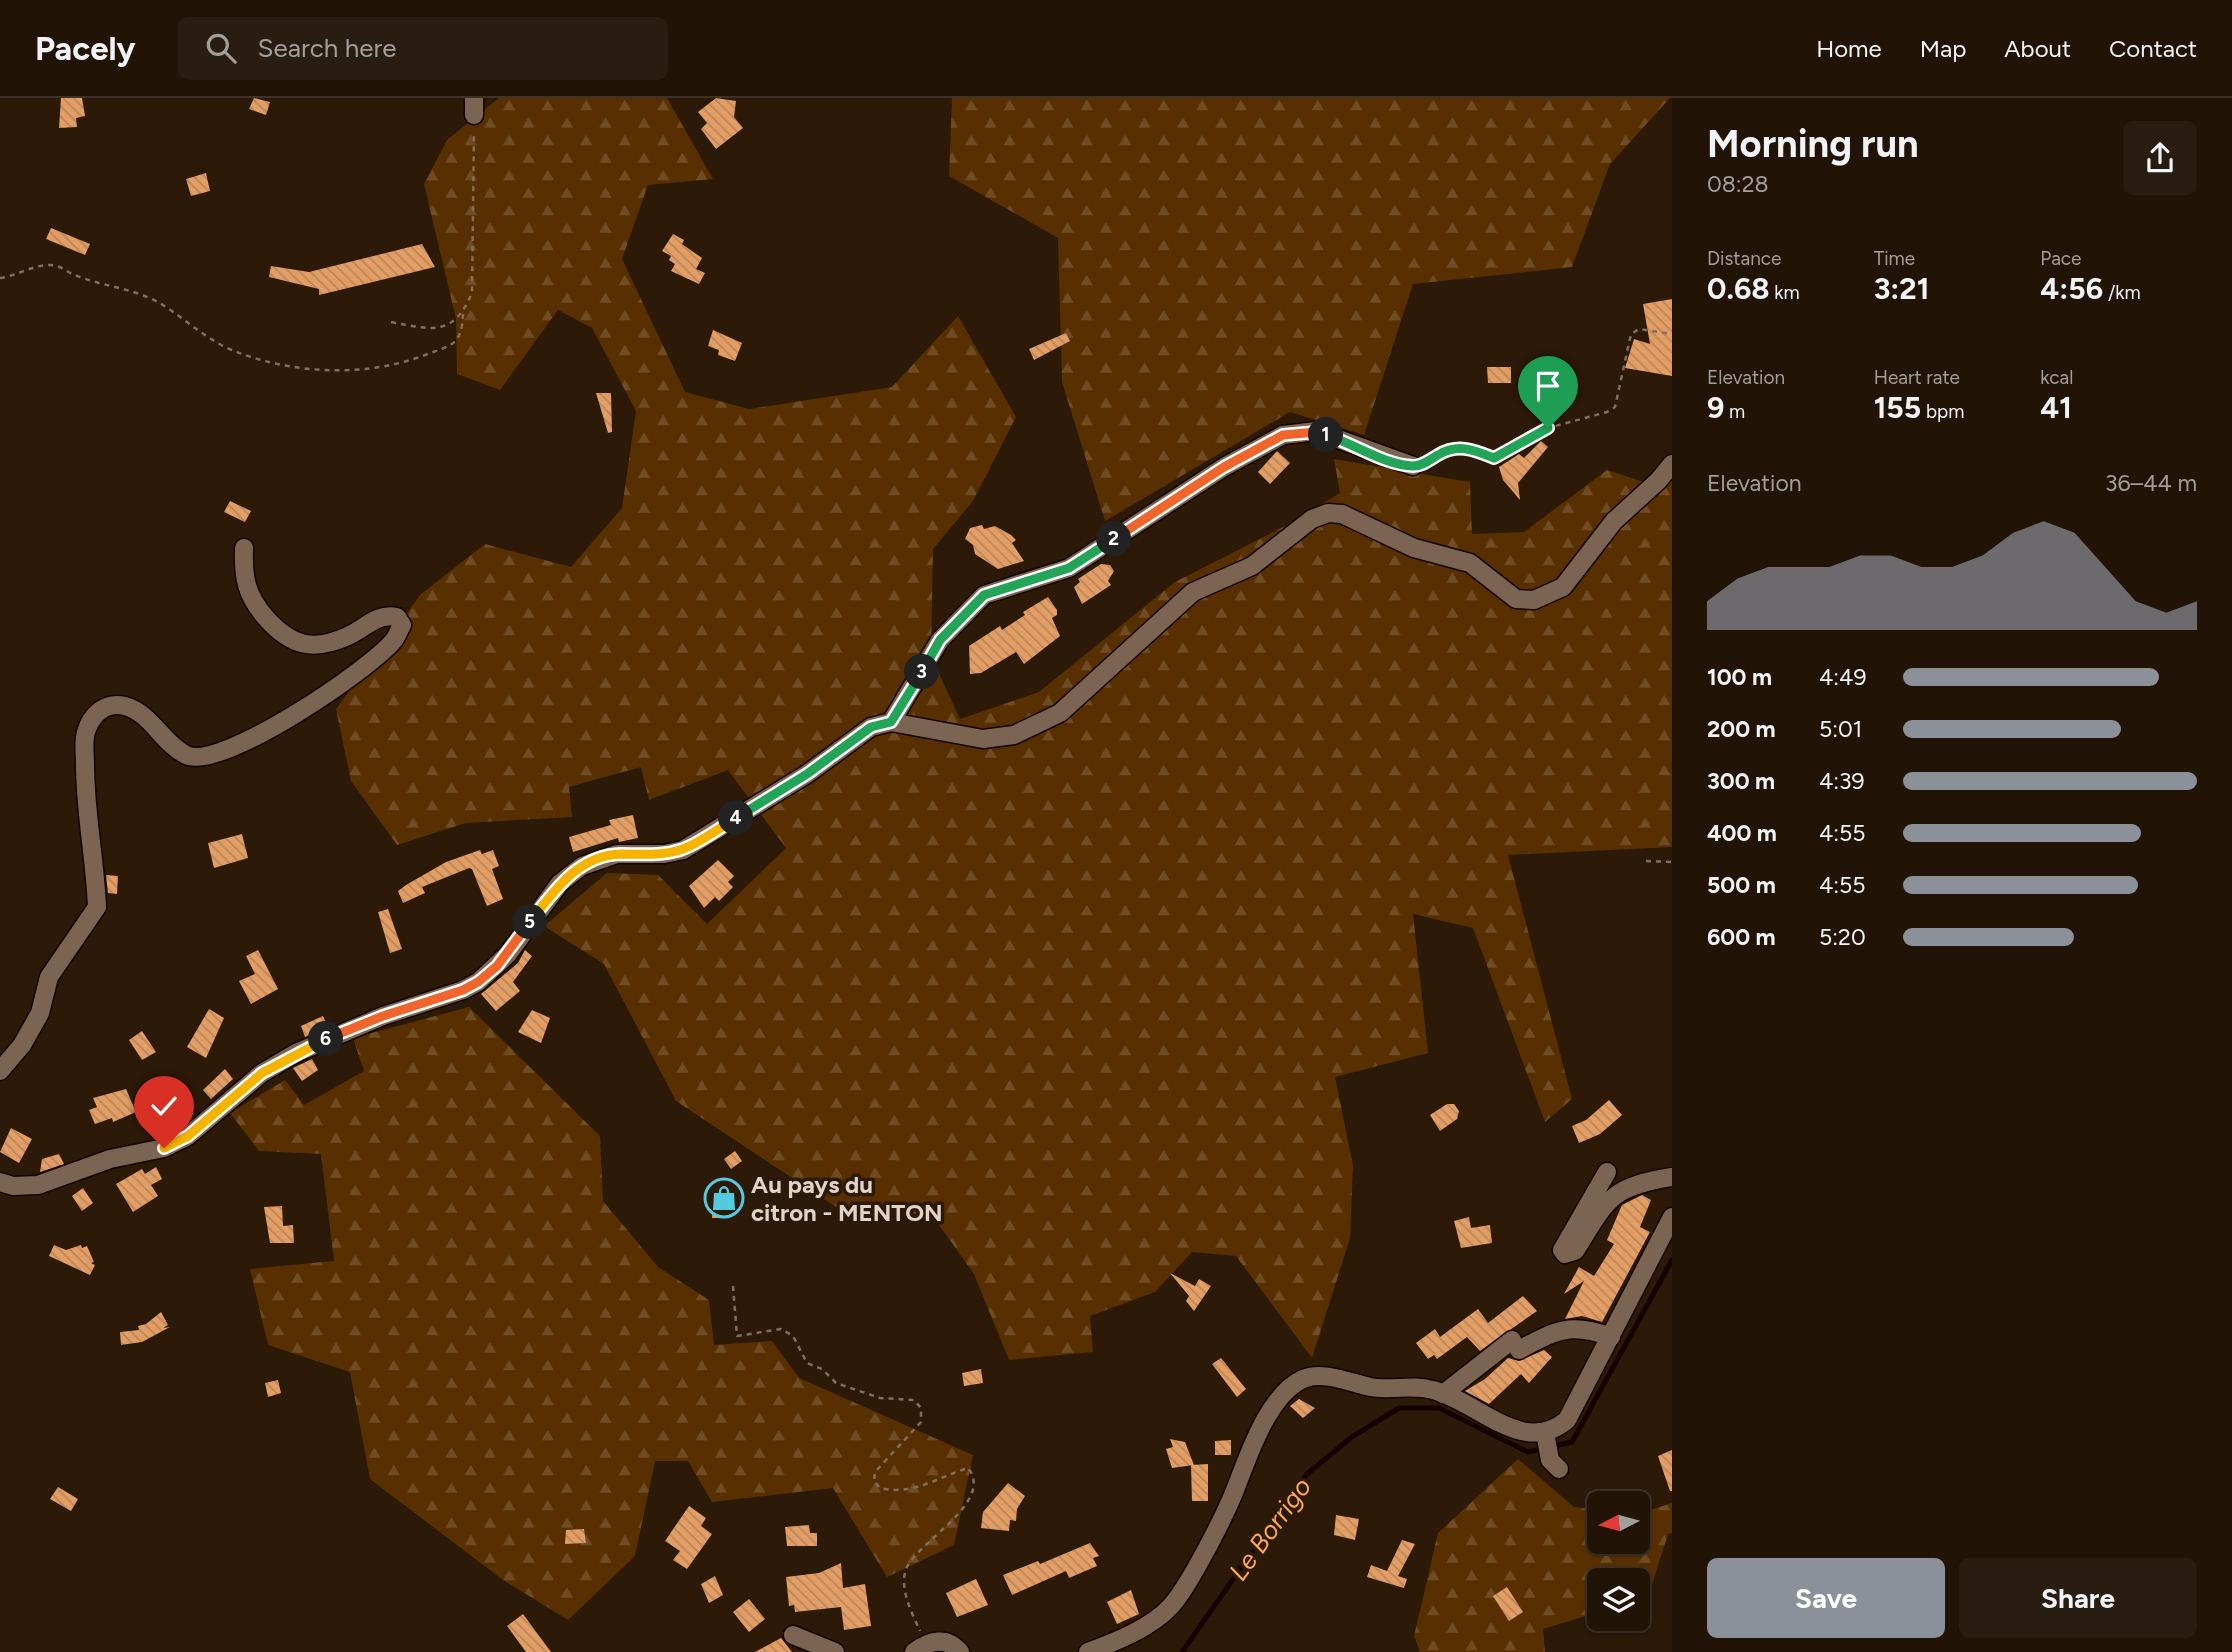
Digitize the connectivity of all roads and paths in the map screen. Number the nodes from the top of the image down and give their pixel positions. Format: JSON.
{"nodes":[{"id":1,"x":474,"y":106,"type":"edge"},
{"id":2,"x":0,"y":278,"type":"edge"},
{"id":3,"x":463,"y":314,"type":"junction"},
{"id":4,"x":391,"y":322,"type":"dead end"},
{"id":5,"x":1672,"y":334,"type":"edge"},
{"id":6,"x":1672,"y":464,"type":"edge"},
{"id":7,"x":1413,"y":466,"type":"joint"},
{"id":8,"x":244,"y":548,"type":"dead end"},
{"id":9,"x":891,"y":722,"type":"junction"},
{"id":10,"x":1646,"y":861,"type":"dead end"},
{"id":11,"x":1672,"y":862,"type":"edge"},
{"id":12,"x":0,"y":1071,"type":"edge"},
{"id":13,"x":1607,"y":1172,"type":"dead end"},
{"id":14,"x":1672,"y":1177,"type":"edge"},
{"id":15,"x":0,"y":1182,"type":"edge"},
{"id":16,"x":1672,"y":1217,"type":"edge"},
{"id":17,"x":733,"y":1286,"type":"dead end"},
{"id":18,"x":1611,"y":1337,"type":"junction"},
{"id":19,"x":1443,"y":1394,"type":"junction"},
{"id":20,"x":1545,"y":1437,"type":"junction"},
{"id":21,"x":1555,"y":1464,"type":"dead end"},
{"id":22,"x":793,"y":1635,"type":"dead end"},
{"id":23,"x":920,"y":1648,"type":"edge"},
{"id":24,"x":835,"y":1652,"type":"edge"},
{"id":25,"x":960,"y":1652,"type":"edge"},
{"id":26,"x":1088,"y":1652,"type":"edge"}],
"edges":[{"from":1,"to":3,"type":"path"},
{"from":2,"to":3,"type":"path"},
{"from":3,"to":4,"type":"path"},
{"from":5,"to":7,"type":"path"},
{"from":6,"to":9,"type":"street"},
{"from":7,"to":9,"type":"street"},
{"from":8,"to":12,"type":"street"},
{"from":9,"to":15,"type":"street"},
{"from":10,"to":11,"type":"path"},
{"from":13,"to":14,"type":"street"},
{"from":16,"to":18,"type":"street"},
{"from":17,"to":23,"type":"path"},
{"from":18,"to":19,"type":"street"},
{"from":18,"to":20,"type":"street"},
{"from":19,"to":20,"type":"street"},
{"from":19,"to":26,"type":"street"},
{"from":20,"to":21,"type":"street"},
{"from":22,"to":24,"type":"street"},
{"from":23,"to":25,"type":"street"}]}
